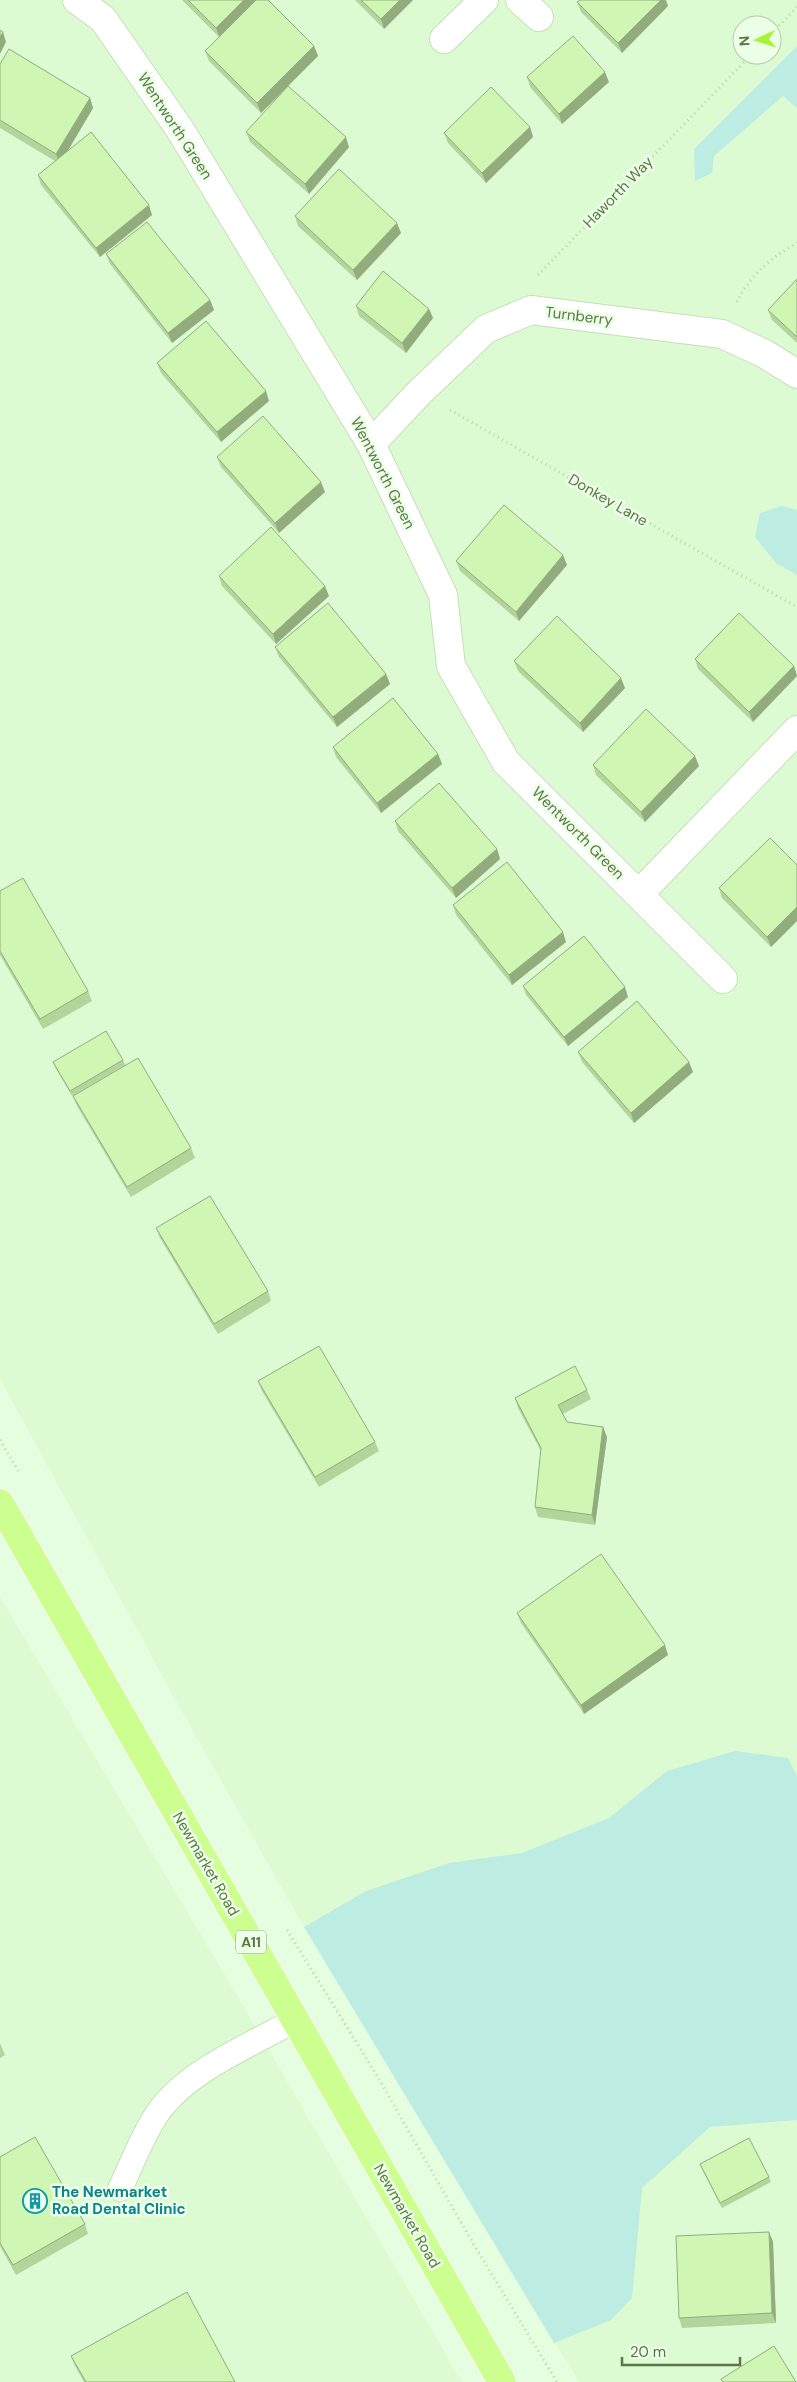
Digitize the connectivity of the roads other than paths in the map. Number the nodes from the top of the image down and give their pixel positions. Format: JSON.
{"nodes":[{"id":1,"x":77,"y":0,"type":"edge"},
{"id":2,"x":484,"y":0,"type":"edge"},
{"id":3,"x":444,"y":39,"type":"dead end"},
{"id":4,"x":797,"y":374,"type":"edge"},
{"id":5,"x":372,"y":444,"type":"junction"},
{"id":6,"x":794,"y":739,"type":"edge"},
{"id":7,"x":639,"y":894,"type":"junction"},
{"id":8,"x":723,"y":979,"type":"dead end"},
{"id":9,"x":0,"y":1503,"type":"edge"},
{"id":10,"x":295,"y":2020,"type":"junction"},
{"id":11,"x":120,"y":2189,"type":"dead end"},
{"id":12,"x":502,"y":2382,"type":"edge"}],
"edges":[{"from":1,"to":5,"type":"street","name":"Wentworth Green"},
{"from":2,"to":3,"type":"street"},
{"from":4,"to":5,"type":"street","name":"Turnberry"},
{"from":5,"to":7,"type":"street","name":"Wentworth Green"},
{"from":6,"to":7,"type":"street"},
{"from":7,"to":8,"type":"street","name":"Wentworth Green"},
{"from":9,"to":10,"type":"highway","name":"Newmarket Road","number":"A11"},
{"from":10,"to":11,"type":"lane"},
{"from":10,"to":12,"type":"highway","name":"Newmarket Road","number":"A11"}]}
